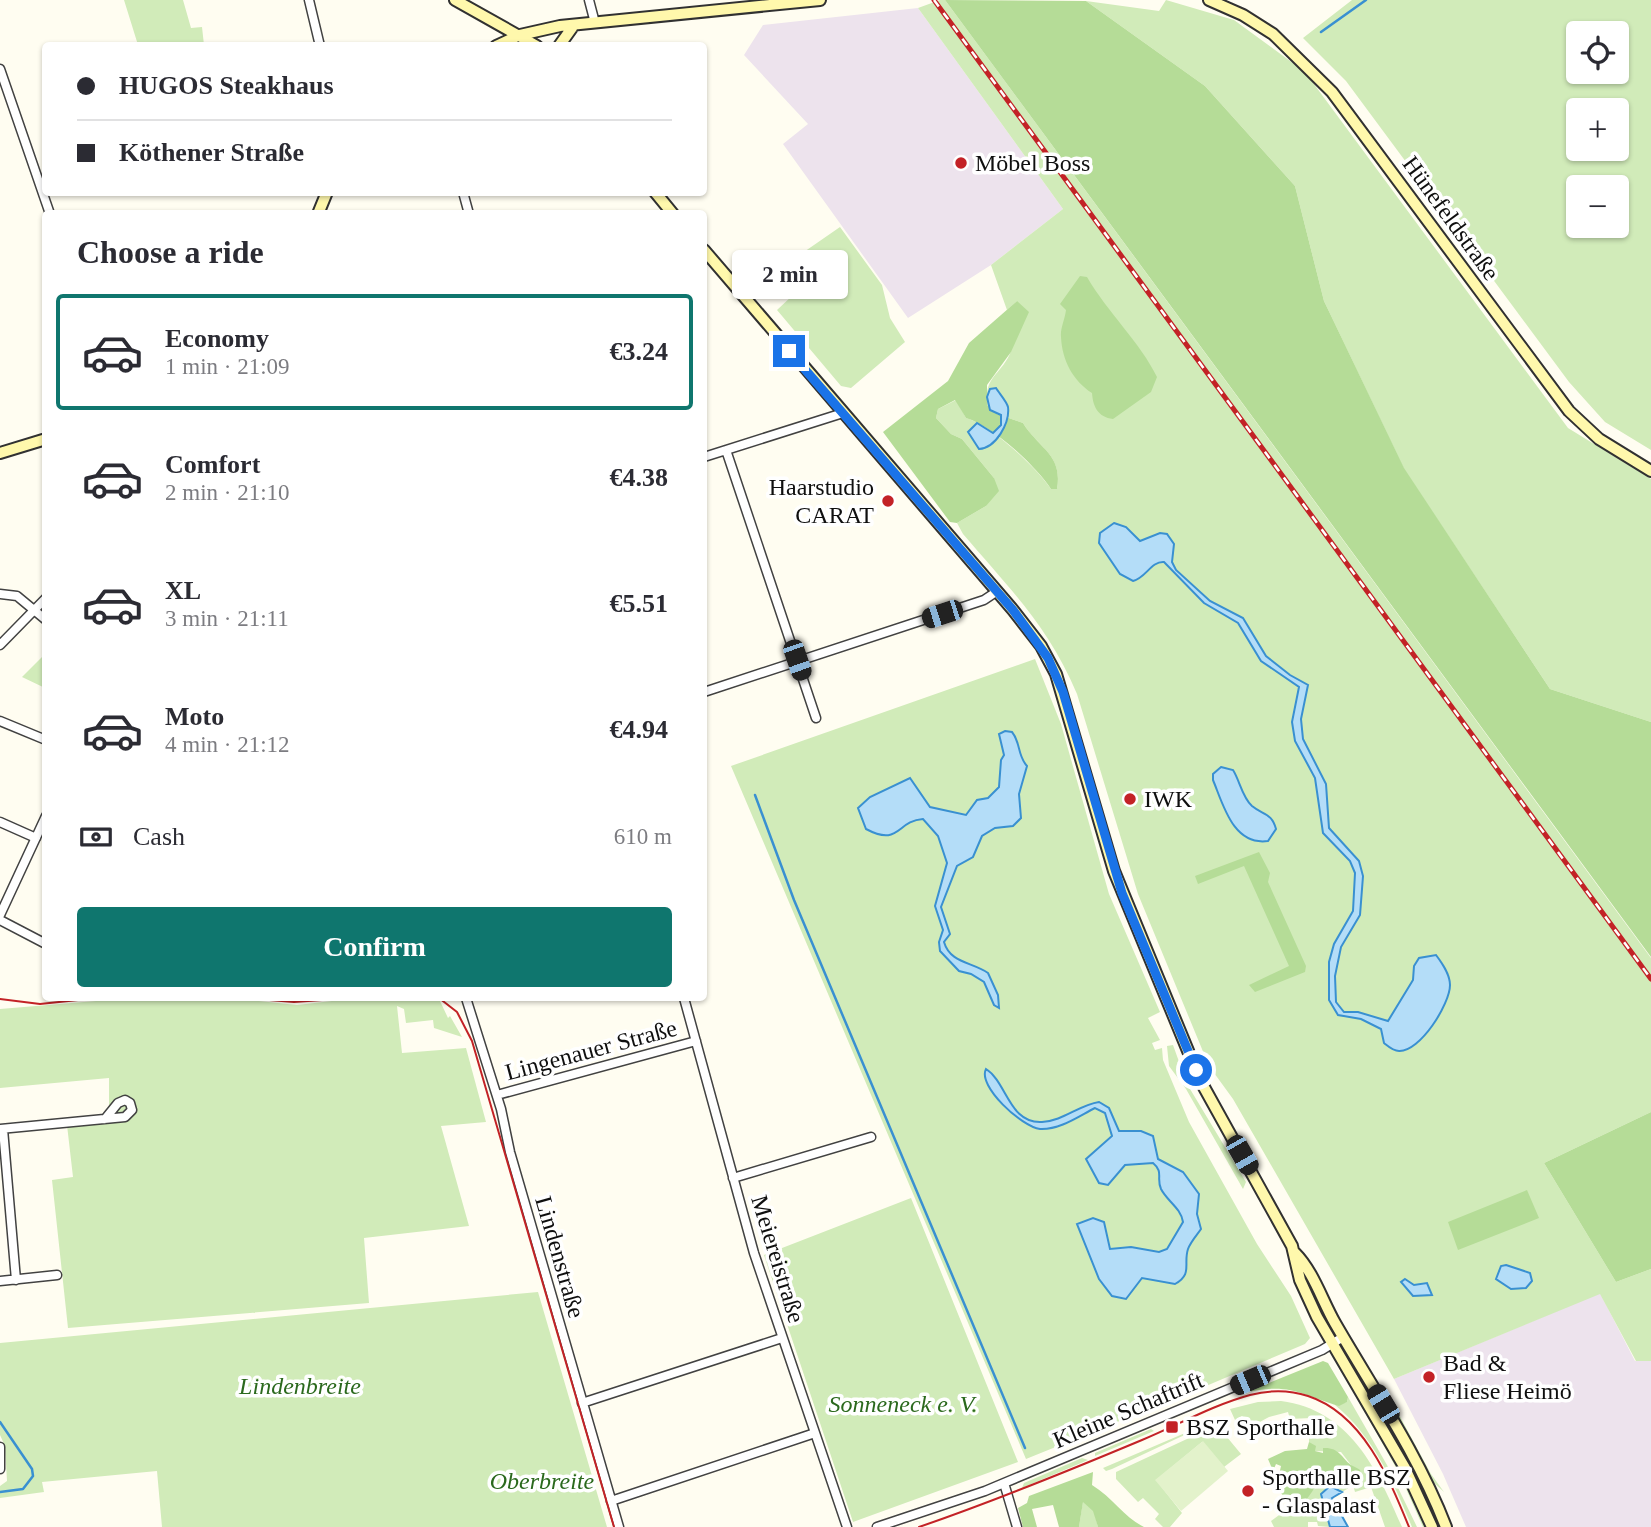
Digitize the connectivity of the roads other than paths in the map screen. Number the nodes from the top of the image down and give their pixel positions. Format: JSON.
{"nodes":[{"id":1,"x":309,"y":0,"type":"edge"},
{"id":2,"x":455,"y":0,"type":"edge"},
{"id":3,"x":589,"y":0,"type":"edge"},
{"id":4,"x":820,"y":0,"type":"edge"},
{"id":5,"x":1209,"y":0,"type":"edge"},
{"id":6,"x":595,"y":23,"type":"junction"},
{"id":7,"x":574,"y":25,"type":"junction"},
{"id":8,"x":520,"y":35,"type":"junction"},
{"id":9,"x":319,"y":42,"type":"edge"},
{"id":10,"x":505,"y":42,"type":"edge"},
{"id":11,"x":531,"y":42,"type":"edge"},
{"id":12,"x":562,"y":42,"type":"edge"},
{"id":13,"x":0,"y":69,"type":"edge"},
{"id":14,"x":42,"y":191,"type":"edge"},
{"id":15,"x":658,"y":196,"type":"edge"},
{"id":16,"x":670,"y":210,"type":"edge"},
{"id":17,"x":707,"y":254,"type":"edge"},
{"id":18,"x":843,"y":413,"type":"junction"},
{"id":19,"x":42,"y":440,"type":"edge"},
{"id":20,"x":726,"y":450,"type":"junction"},
{"id":21,"x":0,"y":453,"type":"edge"},
{"id":22,"x":707,"y":456,"type":"edge"},
{"id":23,"x":1651,"y":471,"type":"edge"},
{"id":24,"x":996,"y":592,"type":"junction"},
{"id":25,"x":0,"y":594,"type":"edge"},
{"id":26,"x":42,"y":601,"type":"edge"},
{"id":27,"x":34,"y":609,"type":"junction"},
{"id":28,"x":42,"y":616,"type":"edge"},
{"id":29,"x":0,"y":645,"type":"edge"},
{"id":30,"x":797,"y":660,"type":"junction"},
{"id":31,"x":707,"y":691,"type":"edge"},
{"id":32,"x":816,"y":718,"type":"dead end"},
{"id":33,"x":0,"y":721,"type":"edge"},
{"id":34,"x":42,"y":738,"type":"edge"},
{"id":35,"x":0,"y":822,"type":"edge"},
{"id":36,"x":42,"y":825,"type":"edge"},
{"id":37,"x":36,"y":838,"type":"junction"},
{"id":38,"x":0,"y":918,"type":"edge"},
{"id":39,"x":42,"y":942,"type":"edge"},
{"id":40,"x":467,"y":1001,"type":"edge"},
{"id":41,"x":685,"y":1001,"type":"edge"},
{"id":42,"x":696,"y":1041,"type":"junction"},
{"id":43,"x":497,"y":1095,"type":"junction"},
{"id":44,"x":105,"y":1119,"type":"dead end"},
{"id":45,"x":1,"y":1129,"type":"edge"},
{"id":46,"x":871,"y":1137,"type":"dead end"},
{"id":47,"x":733,"y":1178,"type":"junction"},
{"id":48,"x":1295,"y":1252,"type":"junction"},
{"id":49,"x":57,"y":1275,"type":"dead end"},
{"id":50,"x":16,"y":1280,"type":"junction"},
{"id":51,"x":0,"y":1281,"type":"edge"},
{"id":52,"x":1343,"y":1337,"type":"junction"},
{"id":53,"x":782,"y":1338,"type":"junction"},
{"id":54,"x":1332,"y":1344,"type":"junction"},
{"id":55,"x":582,"y":1403,"type":"junction"},
{"id":56,"x":815,"y":1433,"type":"junction"},
{"id":57,"x":0,"y":1447,"type":"edge"},
{"id":58,"x":0,"y":1469,"type":"edge"},
{"id":59,"x":1004,"y":1483,"type":"junction"},
{"id":60,"x":611,"y":1501,"type":"junction"},
{"id":61,"x":619,"y":1527,"type":"edge"},
{"id":62,"x":847,"y":1527,"type":"edge"},
{"id":63,"x":877,"y":1527,"type":"edge"},
{"id":64,"x":1017,"y":1527,"type":"edge"},
{"id":65,"x":1432,"y":1527,"type":"edge"},
{"id":66,"x":1446,"y":1527,"type":"edge"}],
"edges":[{"from":1,"to":9,"type":"street"},
{"from":2,"to":8,"type":"main road"},
{"from":3,"to":6,"type":"street"},
{"from":4,"to":6,"type":"main road"},
{"from":5,"to":23,"type":"main road","name":"Hünefeldstraße"},
{"from":6,"to":7,"type":"main road"},
{"from":7,"to":8,"type":"main road"},
{"from":7,"to":12,"type":"main road"},
{"from":8,"to":10,"type":"main road"},
{"from":8,"to":11,"type":"main road"},
{"from":13,"to":14,"type":"street"},
{"from":15,"to":16,"type":"main road"},
{"from":17,"to":18,"type":"main road"},
{"from":18,"to":20,"type":"street"},
{"from":18,"to":24,"type":"main road"},
{"from":19,"to":21,"type":"main road"},
{"from":20,"to":22,"type":"street"},
{"from":20,"to":30,"type":"street"},
{"from":24,"to":30,"type":"street"},
{"from":24,"to":48,"type":"main road"},
{"from":25,"to":27,"type":"street"},
{"from":26,"to":27,"type":"street"},
{"from":27,"to":28,"type":"street"},
{"from":27,"to":29,"type":"street"},
{"from":30,"to":31,"type":"street"},
{"from":30,"to":32,"type":"street"},
{"from":33,"to":34,"type":"street"},
{"from":35,"to":37,"type":"street"},
{"from":36,"to":37,"type":"street"},
{"from":37,"to":38,"type":"street"},
{"from":38,"to":39,"type":"street"},
{"from":40,"to":43,"type":"street","name":"Lindenstraße"},
{"from":41,"to":42,"type":"street","name":"Meiereistraße"},
{"from":42,"to":43,"type":"street","name":"Lingenauer Straße"},
{"from":42,"to":47,"type":"street","name":"Meiereistraße"},
{"from":43,"to":55,"type":"street","name":"Lindenstraße"},
{"from":44,"to":45,"type":"street"},
{"from":45,"to":50,"type":"street"},
{"from":46,"to":47,"type":"street"},
{"from":47,"to":53,"type":"street","name":"Meiereistraße"},
{"from":48,"to":52,"type":"main road"},
{"from":48,"to":54,"type":"main road"},
{"from":49,"to":50,"type":"street"},
{"from":50,"to":51,"type":"street"},
{"from":52,"to":54,"type":"street","name":"Kleine Schaftrift"},
{"from":52,"to":66,"type":"main road"},
{"from":53,"to":55,"type":"street"},
{"from":53,"to":56,"type":"street","name":"Meiereistraße"},
{"from":54,"to":59,"type":"street","name":"Kleine Schaftrift"},
{"from":54,"to":65,"type":"main road"},
{"from":55,"to":60,"type":"street","name":"Lindenstraße"},
{"from":56,"to":60,"type":"street"},
{"from":56,"to":62,"type":"street","name":"Meiereistraße"},
{"from":57,"to":58,"type":"street"},
{"from":59,"to":63,"type":"street","name":"Kleine Schaftrift"},
{"from":59,"to":64,"type":"street"},
{"from":60,"to":61,"type":"street","name":"Lindenstraße"}]}
